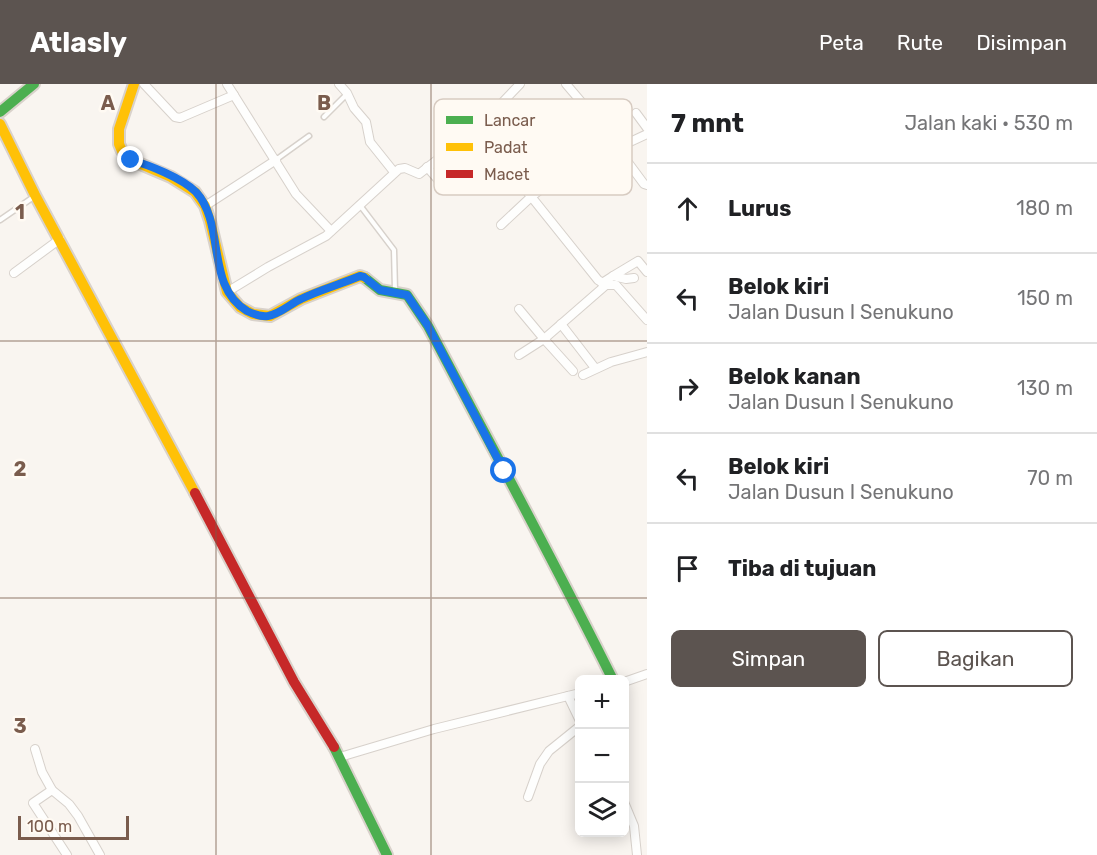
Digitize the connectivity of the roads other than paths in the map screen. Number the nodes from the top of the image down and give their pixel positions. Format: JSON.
{"nodes":[{"id":1,"x":34,"y":84,"type":"edge"},
{"id":2,"x":134,"y":84,"type":"edge"},
{"id":3,"x":144,"y":84,"type":"edge"},
{"id":4,"x":227,"y":84,"type":"edge"},
{"id":5,"x":339,"y":84,"type":"edge"},
{"id":6,"x":520,"y":84,"type":"edge"},
{"id":7,"x":566,"y":84,"type":"edge"},
{"id":8,"x":347,"y":93,"type":"junction"},
{"id":9,"x":234,"y":95,"type":"junction"},
{"id":10,"x":506,"y":99,"type":"edge"},
{"id":11,"x":578,"y":99,"type":"edge"},
{"id":12,"x":0,"y":112,"type":"edge"},
{"id":13,"x":636,"y":114,"type":"dead end"},
{"id":14,"x":324,"y":117,"type":"dead end"},
{"id":15,"x":0,"y":124,"type":"edge"},
{"id":16,"x":647,"y":128,"type":"edge"},
{"id":17,"x":647,"y":134,"type":"edge"},
{"id":18,"x":309,"y":136,"type":"dead end"},
{"id":19,"x":632,"y":141,"type":"edge"},
{"id":20,"x":276,"y":160,"type":"junction"},
{"id":21,"x":434,"y":162,"type":"edge"},
{"id":22,"x":632,"y":166,"type":"edge"},
{"id":23,"x":427,"y":167,"type":"junction"},
{"id":24,"x":394,"y":172,"type":"junction"},
{"id":25,"x":434,"y":175,"type":"edge"},
{"id":26,"x":647,"y":185,"type":"edge"},
{"id":27,"x":35,"y":195,"type":"junction"},
{"id":28,"x":532,"y":196,"type":"joint"},
{"id":29,"x":359,"y":204,"type":"junction"},
{"id":30,"x":205,"y":206,"type":"junction"},
{"id":31,"x":0,"y":220,"type":"edge"},
{"id":32,"x":501,"y":225,"type":"dead end"},
{"id":33,"x":331,"y":231,"type":"junction"},
{"id":34,"x":60,"y":240,"type":"junction"},
{"id":35,"x":647,"y":272,"type":"edge"},
{"id":36,"x":14,"y":273,"type":"dead end"},
{"id":37,"x":613,"y":276,"type":"junction"},
{"id":38,"x":634,"y":278,"type":"dead end"},
{"id":39,"x":604,"y":284,"type":"junction"},
{"id":40,"x":227,"y":292,"type":"junction"},
{"id":41,"x":400,"y":293,"type":"junction"},
{"id":42,"x":519,"y":309,"type":"dead end"},
{"id":43,"x":647,"y":320,"type":"edge"},
{"id":44,"x":561,"y":324,"type":"junction"},
{"id":45,"x":544,"y":339,"type":"junction"},
{"id":46,"x":647,"y":352,"type":"edge"},
{"id":47,"x":519,"y":355,"type":"dead end"},
{"id":48,"x":595,"y":368,"type":"junction"},
{"id":49,"x":573,"y":371,"type":"dead end"},
{"id":50,"x":583,"y":375,"type":"dead end"},
{"id":51,"x":647,"y":674,"type":"edge"},
{"id":52,"x":611,"y":675,"type":"edge"},
{"id":53,"x":629,"y":680,"type":"edge"},
{"id":54,"x":575,"y":694,"type":"edge"},
{"id":55,"x":568,"y":696,"type":"junction"},
{"id":56,"x":575,"y":712,"type":"edge"},
{"id":57,"x":575,"y":729,"type":"edge"},
{"id":58,"x":35,"y":750,"type":"dead end"},
{"id":59,"x":340,"y":757,"type":"junction"},
{"id":60,"x":52,"y":790,"type":"junction"},
{"id":61,"x":528,"y":797,"type":"dead end"},
{"id":62,"x":629,"y":814,"type":"edge"},
{"id":63,"x":67,"y":855,"type":"edge"},
{"id":64,"x":100,"y":855,"type":"edge"},
{"id":65,"x":387,"y":855,"type":"edge"},
{"id":66,"x":637,"y":855,"type":"edge"}],
"edges":[{"from":1,"to":12,"type":"street"},
{"from":2,"to":30,"type":"street"},
{"from":3,"to":9,"type":"street"},
{"from":4,"to":9,"type":"street"},
{"from":5,"to":8,"type":"street"},
{"from":6,"to":10,"type":"street"},
{"from":7,"to":11,"type":"street"},
{"from":8,"to":14,"type":"lane"},
{"from":8,"to":24,"type":"street"},
{"from":9,"to":20,"type":"street"},
{"from":13,"to":16,"type":"street"},
{"from":15,"to":27,"type":"street"},
{"from":17,"to":19,"type":"street"},
{"from":18,"to":20,"type":"lane"},
{"from":20,"to":30,"type":"street"},
{"from":20,"to":33,"type":"street"},
{"from":21,"to":23,"type":"street"},
{"from":22,"to":26,"type":"street"},
{"from":23,"to":24,"type":"street"},
{"from":23,"to":25,"type":"street"},
{"from":24,"to":29,"type":"street"},
{"from":27,"to":31,"type":"lane"},
{"from":27,"to":34,"type":"street"},
{"from":28,"to":32,"type":"street"},
{"from":28,"to":39,"type":"street"},
{"from":29,"to":33,"type":"street"},
{"from":29,"to":41,"type":"lane"},
{"from":30,"to":40,"type":"street"},
{"from":33,"to":40,"type":"street"},
{"from":34,"to":36,"type":"street"},
{"from":34,"to":59,"type":"street"},
{"from":35,"to":37,"type":"street"},
{"from":37,"to":38,"type":"street"},
{"from":37,"to":39,"type":"street"},
{"from":39,"to":43,"type":"street"},
{"from":39,"to":44,"type":"street"},
{"from":40,"to":41,"type":"street"},
{"from":41,"to":52,"type":"street"},
{"from":42,"to":45,"type":"street"},
{"from":44,"to":45,"type":"street"},
{"from":44,"to":48,"type":"street"},
{"from":45,"to":47,"type":"street"},
{"from":45,"to":49,"type":"street"},
{"from":46,"to":48,"type":"street"},
{"from":48,"to":50,"type":"street"},
{"from":51,"to":53,"type":"street"},
{"from":54,"to":55,"type":"street"},
{"from":55,"to":56,"type":"street"},
{"from":55,"to":59,"type":"street"},
{"from":57,"to":61,"type":"street"},
{"from":58,"to":60,"type":"street"},
{"from":59,"to":65,"type":"street"},
{"from":60,"to":63,"type":"street"},
{"from":60,"to":64,"type":"street"},
{"from":62,"to":66,"type":"street"}]}
